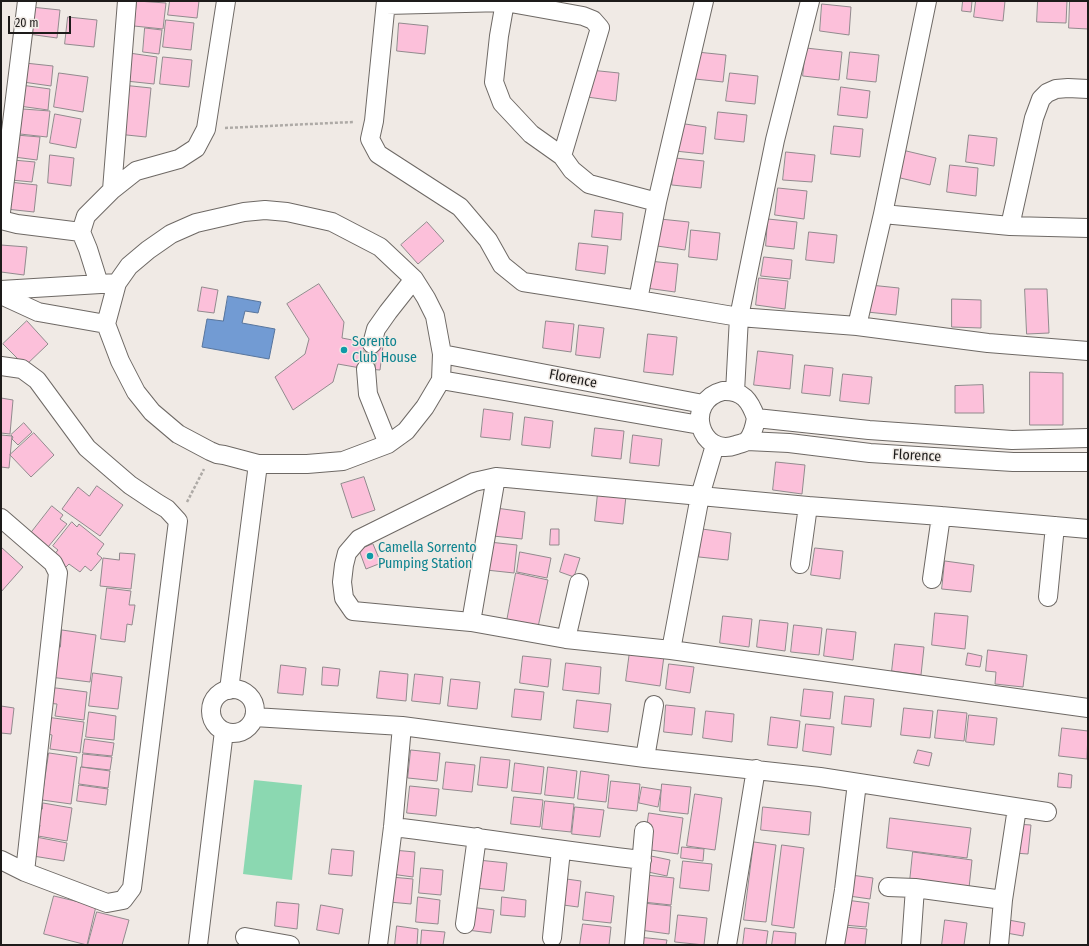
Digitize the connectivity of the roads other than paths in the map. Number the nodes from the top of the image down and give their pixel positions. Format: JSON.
{"nodes":[{"id":1,"x":28,"y":1,"type":"edge"},
{"id":2,"x":127,"y":1,"type":"edge"},
{"id":3,"x":226,"y":1,"type":"edge"},
{"id":4,"x":704,"y":1,"type":"edge"},
{"id":5,"x":810,"y":1,"type":"edge"},
{"id":6,"x":927,"y":1,"type":"edge"},
{"id":7,"x":505,"y":2,"type":"edge"},
{"id":8,"x":386,"y":3,"type":"edge"},
{"id":9,"x":1088,"y":89,"type":"edge"},
{"id":10,"x":562,"y":156,"type":"junction"},
{"id":11,"x":112,"y":190,"type":"junction"},
{"id":12,"x":656,"y":202,"type":"junction"},
{"id":13,"x":1,"y":212,"type":"edge"},
{"id":14,"x":883,"y":214,"type":"junction"},
{"id":15,"x":1,"y":220,"type":"edge"},
{"id":16,"x":1010,"y":226,"type":"junction"},
{"id":17,"x":1088,"y":228,"type":"edge"},
{"id":18,"x":81,"y":232,"type":"junction"},
{"id":19,"x":414,"y":279,"type":"junction"},
{"id":20,"x":117,"y":283,"type":"junction"},
{"id":21,"x":99,"y":284,"type":"junction"},
{"id":22,"x":1,"y":290,"type":"edge"},
{"id":23,"x":1,"y":294,"type":"edge"},
{"id":24,"x":638,"y":300,"type":"junction"},
{"id":25,"x":739,"y":317,"type":"junction"},
{"id":26,"x":106,"y":324,"type":"junction"},
{"id":27,"x":857,"y":326,"type":"junction"},
{"id":28,"x":372,"y":344,"type":"tunnel mouth"},
{"id":29,"x":1088,"y":351,"type":"edge"},
{"id":30,"x":442,"y":354,"type":"junction"},
{"id":31,"x":1,"y":366,"type":"edge"},
{"id":32,"x":366,"y":369,"type":"tunnel mouth"},
{"id":33,"x":441,"y":380,"type":"junction"},
{"id":34,"x":735,"y":392,"type":"junction"},
{"id":35,"x":703,"y":404,"type":"junction"},
{"id":36,"x":756,"y":418,"type":"junction"},
{"id":37,"x":700,"y":426,"type":"junction"},
{"id":38,"x":1088,"y":438,"type":"edge"},
{"id":39,"x":747,"y":441,"type":"junction"},
{"id":40,"x":388,"y":444,"type":"junction"},
{"id":41,"x":715,"y":445,"type":"junction"},
{"id":42,"x":1088,"y":462,"type":"edge"},
{"id":43,"x":258,"y":464,"type":"junction"},
{"id":44,"x":496,"y":477,"type":"junction"},
{"id":45,"x":700,"y":496,"type":"junction"},
{"id":46,"x":808,"y":506,"type":"junction"},
{"id":47,"x":941,"y":516,"type":"junction"},
{"id":48,"x":1,"y":518,"type":"edge"},
{"id":49,"x":1055,"y":526,"type":"junction"},
{"id":50,"x":1088,"y":529,"type":"edge"},
{"id":51,"x":800,"y":564,"type":"dead end"},
{"id":52,"x":932,"y":579,"type":"dead end"},
{"id":53,"x":579,"y":583,"type":"dead end"},
{"id":54,"x":1048,"y":596,"type":"dead end"},
{"id":55,"x":471,"y":622,"type":"junction"},
{"id":56,"x":566,"y":639,"type":"junction"},
{"id":57,"x":671,"y":650,"type":"junction"},
{"id":58,"x":229,"y":690,"type":"junction"},
{"id":59,"x":654,"y":705,"type":"dead end"},
{"id":60,"x":1088,"y":708,"type":"edge"},
{"id":61,"x":254,"y":717,"type":"junction"},
{"id":62,"x":402,"y":726,"type":"junction"},
{"id":63,"x":224,"y":731,"type":"junction"},
{"id":64,"x":645,"y":758,"type":"junction"},
{"id":65,"x":756,"y":770,"type":"junction"},
{"id":66,"x":857,"y":783,"type":"junction"},
{"id":67,"x":1017,"y":808,"type":"junction"},
{"id":68,"x":1047,"y":812,"type":"dead end"},
{"id":69,"x":393,"y":827,"type":"junction"},
{"id":70,"x":644,"y":831,"type":"dead end"},
{"id":71,"x":477,"y":837,"type":"junction"},
{"id":72,"x":561,"y":850,"type":"junction"},
{"id":73,"x":1,"y":860,"type":"edge"},
{"id":74,"x":642,"y":860,"type":"junction"},
{"id":75,"x":25,"y":872,"type":"junction"},
{"id":76,"x":888,"y":887,"type":"dead end"},
{"id":77,"x":916,"y":888,"type":"junction"},
{"id":78,"x":1003,"y":900,"type":"junction"},
{"id":79,"x":465,"y":924,"type":"dead end"},
{"id":80,"x":246,"y":937,"type":"dead end"},
{"id":81,"x":552,"y":938,"type":"dead end"},
{"id":82,"x":198,"y":945,"type":"edge"},
{"id":83,"x":290,"y":945,"type":"edge"},
{"id":84,"x":378,"y":945,"type":"edge"},
{"id":85,"x":634,"y":945,"type":"edge"},
{"id":86,"x":727,"y":945,"type":"edge"},
{"id":87,"x":835,"y":945,"type":"edge"},
{"id":88,"x":911,"y":945,"type":"edge"},
{"id":89,"x":999,"y":945,"type":"edge"}],
"edges":[{"from":1,"to":13,"type":"street"},
{"from":2,"to":11,"type":"street"},
{"from":3,"to":11,"type":"street"},
{"from":4,"to":12,"type":"street"},
{"from":5,"to":25,"type":"street"},
{"from":6,"to":14,"type":"street"},
{"from":7,"to":8,"type":"street"},
{"from":7,"to":10,"type":"street"},
{"from":7,"to":10,"type":"street"},
{"from":8,"to":24,"type":"street"},
{"from":9,"to":16,"type":"street"},
{"from":10,"to":12,"type":"street"},
{"from":11,"to":18,"type":"street"},
{"from":12,"to":24,"type":"street"},
{"from":14,"to":16,"type":"street"},
{"from":14,"to":27,"type":"street"},
{"from":15,"to":18,"type":"street"},
{"from":16,"to":17,"type":"street"},
{"from":18,"to":21,"type":"street"},
{"from":19,"to":20,"type":"street"},
{"from":19,"to":28,"type":"street"},
{"from":19,"to":30,"type":"street"},
{"from":20,"to":21,"type":"street"},
{"from":20,"to":26,"type":"street"},
{"from":21,"to":22,"type":"street"},
{"from":23,"to":26,"type":"street"},
{"from":24,"to":25,"type":"street"},
{"from":25,"to":27,"type":"street"},
{"from":25,"to":34,"type":"street"},
{"from":26,"to":43,"type":"street"},
{"from":27,"to":29,"type":"street"},
{"from":30,"to":33,"type":"street"},
{"from":30,"to":35,"type":"street","name":"Florence"},
{"from":31,"to":75,"type":"street"},
{"from":32,"to":40,"type":"street"},
{"from":33,"to":37,"type":"street","name":"Florence"},
{"from":33,"to":40,"type":"street"},
{"from":34,"to":35,"type":"street"},
{"from":34,"to":36,"type":"street"},
{"from":35,"to":37,"type":"street"},
{"from":36,"to":38,"type":"street","name":"Florence"},
{"from":36,"to":39,"type":"street"},
{"from":37,"to":41,"type":"street"},
{"from":39,"to":41,"type":"street"},
{"from":39,"to":42,"type":"street","name":"Florence"},
{"from":40,"to":43,"type":"street"},
{"from":41,"to":45,"type":"street"},
{"from":43,"to":58,"type":"street"},
{"from":44,"to":45,"type":"street"},
{"from":44,"to":55,"type":"street"},
{"from":44,"to":55,"type":"street"},
{"from":45,"to":46,"type":"street"},
{"from":45,"to":57,"type":"street"},
{"from":46,"to":47,"type":"street"},
{"from":46,"to":51,"type":"street"},
{"from":47,"to":49,"type":"street"},
{"from":47,"to":52,"type":"street"},
{"from":48,"to":75,"type":"street"},
{"from":49,"to":50,"type":"street"},
{"from":49,"to":54,"type":"street"},
{"from":53,"to":56,"type":"street"},
{"from":55,"to":56,"type":"street"},
{"from":56,"to":57,"type":"street"},
{"from":57,"to":60,"type":"street"},
{"from":58,"to":61,"type":"street"},
{"from":58,"to":63,"type":"street"},
{"from":59,"to":64,"type":"street"},
{"from":61,"to":62,"type":"street"},
{"from":61,"to":63,"type":"street"},
{"from":62,"to":64,"type":"street"},
{"from":62,"to":69,"type":"street"},
{"from":63,"to":82,"type":"street"},
{"from":64,"to":65,"type":"street"},
{"from":65,"to":66,"type":"street"},
{"from":65,"to":86,"type":"street"},
{"from":66,"to":67,"type":"street"},
{"from":66,"to":87,"type":"street"},
{"from":67,"to":68,"type":"street"},
{"from":67,"to":78,"type":"street"},
{"from":69,"to":71,"type":"street"},
{"from":69,"to":84,"type":"street"},
{"from":70,"to":74,"type":"street"},
{"from":71,"to":72,"type":"street"},
{"from":71,"to":79,"type":"street"},
{"from":72,"to":74,"type":"street"},
{"from":72,"to":81,"type":"street"},
{"from":73,"to":75,"type":"street"},
{"from":74,"to":85,"type":"street"},
{"from":76,"to":77,"type":"street"},
{"from":77,"to":78,"type":"street"},
{"from":77,"to":88,"type":"street"},
{"from":78,"to":89,"type":"street"},
{"from":80,"to":83,"type":"street"}]}
